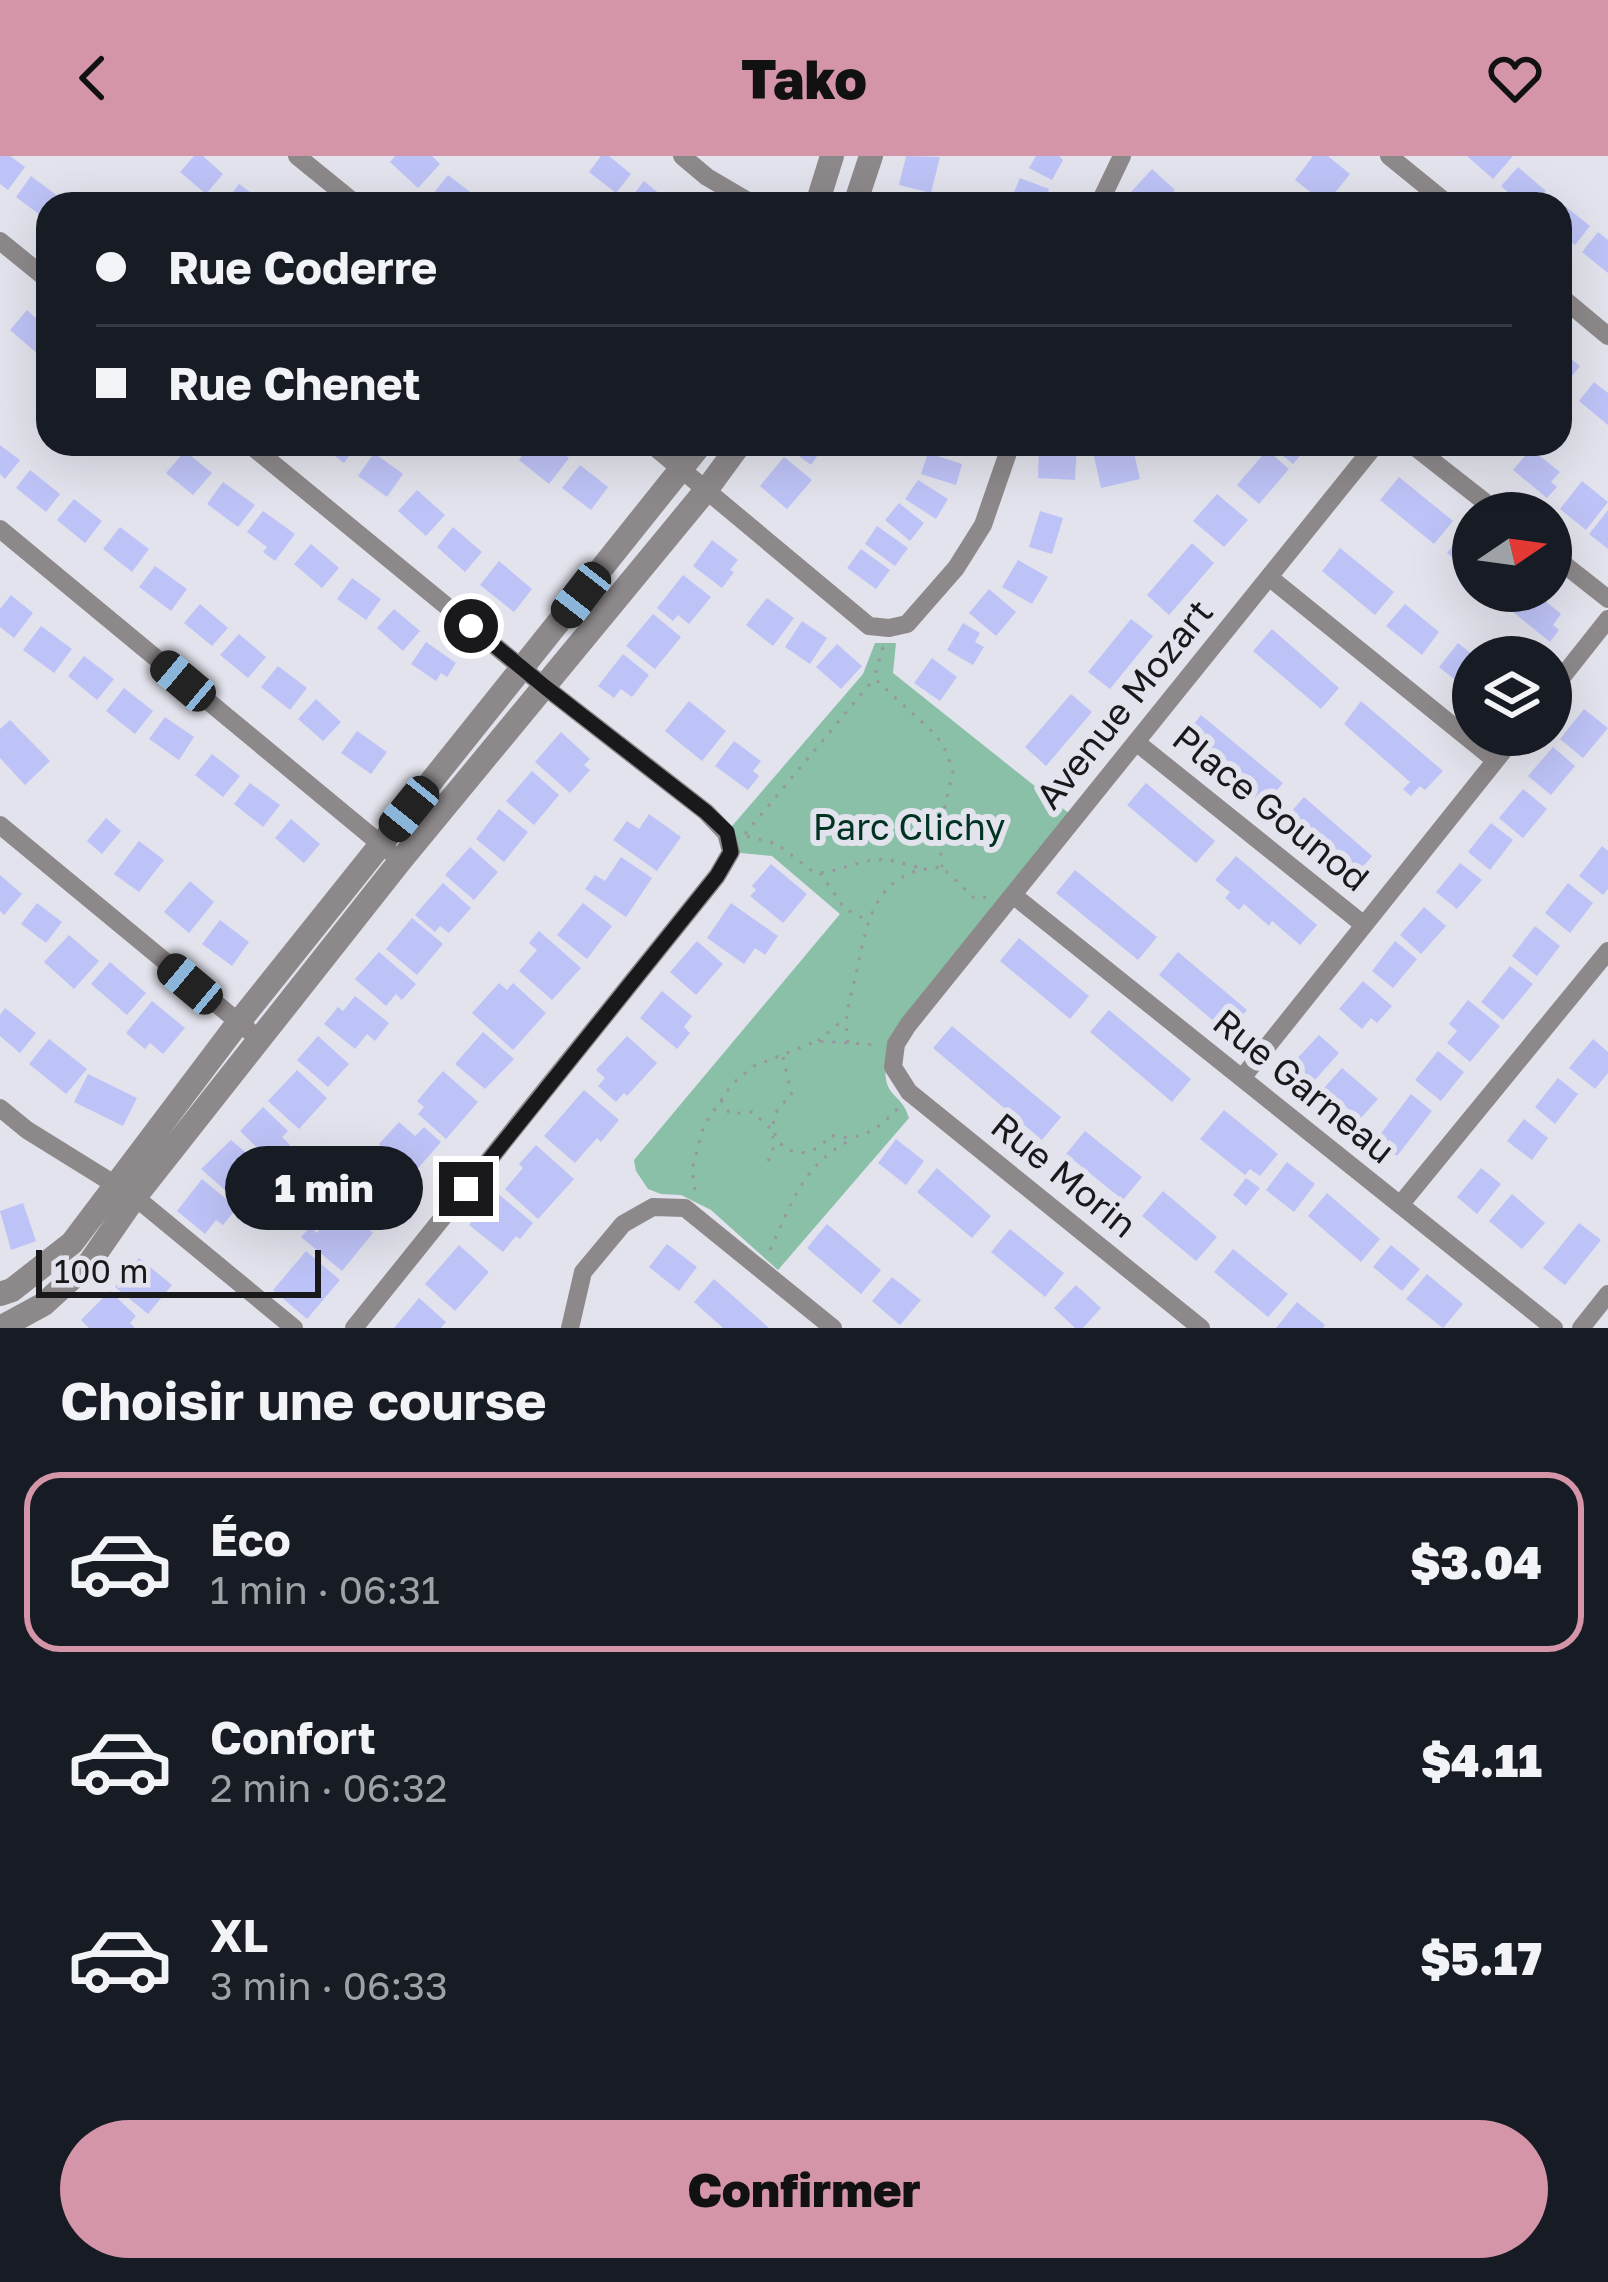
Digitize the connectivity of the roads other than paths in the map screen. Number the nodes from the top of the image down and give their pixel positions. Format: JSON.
{"nodes":[{"id":1,"x":297,"y":156,"type":"edge"},
{"id":2,"x":682,"y":156,"type":"edge"},
{"id":3,"x":832,"y":156,"type":"edge"},
{"id":4,"x":871,"y":156,"type":"edge"},
{"id":5,"x":1122,"y":156,"type":"edge"},
{"id":6,"x":1389,"y":156,"type":"edge"},
{"id":7,"x":341,"y":192,"type":"edge"},
{"id":8,"x":733,"y":192,"type":"edge"},
{"id":9,"x":821,"y":192,"type":"edge"},
{"id":10,"x":859,"y":192,"type":"edge"},
{"id":11,"x":1105,"y":192,"type":"edge"},
{"id":12,"x":1433,"y":192,"type":"edge"},
{"id":13,"x":0,"y":241,"type":"edge"},
{"id":14,"x":36,"y":270,"type":"edge"},
{"id":15,"x":1572,"y":306,"type":"edge"},
{"id":16,"x":1608,"y":336,"type":"edge"},
{"id":17,"x":264,"y":456,"type":"edge"},
{"id":18,"x":666,"y":456,"type":"edge"},
{"id":19,"x":691,"y":456,"type":"edge"},
{"id":20,"x":731,"y":456,"type":"edge"},
{"id":21,"x":1007,"y":456,"type":"edge"},
{"id":22,"x":1366,"y":456,"type":"edge"},
{"id":23,"x":1426,"y":456,"type":"edge"},
{"id":24,"x":681,"y":468,"type":"junction"},
{"id":25,"x":707,"y":489,"type":"junction"},
{"id":26,"x":1472,"y":492,"type":"edge"},
{"id":27,"x":0,"y":529,"type":"edge"},
{"id":28,"x":1572,"y":570,"type":"edge"},
{"id":29,"x":1269,"y":577,"type":"junction"},
{"id":30,"x":1608,"y":598,"type":"edge"},
{"id":31,"x":1608,"y":620,"type":"edge"},
{"id":32,"x":1572,"y":665,"type":"edge"},
{"id":33,"x":523,"y":668,"type":"junction"},
{"id":34,"x":545,"y":687,"type":"junction"},
{"id":35,"x":1136,"y":742,"type":"junction"},
{"id":36,"x":1499,"y":756,"type":"edge"},
{"id":37,"x":1496,"y":760,"type":"junction"},
{"id":38,"x":0,"y":825,"type":"edge"},
{"id":39,"x":380,"y":844,"type":"junction"},
{"id":40,"x":401,"y":860,"type":"junction"},
{"id":41,"x":1013,"y":895,"type":"junction"},
{"id":42,"x":1364,"y":925,"type":"junction"},
{"id":43,"x":1608,"y":951,"type":"edge"},
{"id":44,"x":238,"y":1024,"type":"junction"},
{"id":45,"x":259,"y":1040,"type":"junction"},
{"id":46,"x":892,"y":1067,"type":"joint"},
{"id":47,"x":1242,"y":1078,"type":"junction"},
{"id":48,"x":0,"y":1108,"type":"edge"},
{"id":49,"x":124,"y":1190,"type":"junction"},
{"id":50,"x":1400,"y":1205,"type":"junction"},
{"id":51,"x":0,"y":1294,"type":"edge"},
{"id":52,"x":1608,"y":1294,"type":"edge"},
{"id":53,"x":0,"y":1328,"type":"edge"},
{"id":54,"x":293,"y":1328,"type":"edge"},
{"id":55,"x":354,"y":1328,"type":"edge"},
{"id":56,"x":570,"y":1328,"type":"edge"},
{"id":57,"x":833,"y":1328,"type":"edge"},
{"id":58,"x":1201,"y":1328,"type":"edge"},
{"id":59,"x":1554,"y":1328,"type":"edge"},
{"id":60,"x":1580,"y":1328,"type":"edge"}],
"edges":[{"from":1,"to":7,"type":"street"},
{"from":2,"to":8,"type":"street"},
{"from":3,"to":9,"type":"street"},
{"from":4,"to":10,"type":"street"},
{"from":5,"to":11,"type":"street"},
{"from":6,"to":12,"type":"street"},
{"from":13,"to":14,"type":"street"},
{"from":15,"to":16,"type":"street"},
{"from":17,"to":33,"type":"street"},
{"from":18,"to":24,"type":"street"},
{"from":19,"to":24,"type":"street"},
{"from":20,"to":25,"type":"street"},
{"from":21,"to":25,"type":"street"},
{"from":22,"to":29,"type":"street","name":"Avenue Mozart"},
{"from":23,"to":26,"type":"street"},
{"from":24,"to":25,"type":"street"},
{"from":24,"to":33,"type":"street"},
{"from":25,"to":34,"type":"street"},
{"from":27,"to":39,"type":"street"},
{"from":28,"to":30,"type":"street"},
{"from":29,"to":35,"type":"street","name":"Avenue Mozart"},
{"from":29,"to":37,"type":"street"},
{"from":31,"to":32,"type":"street"},
{"from":33,"to":34,"type":"street"},
{"from":33,"to":39,"type":"street"},
{"from":34,"to":40,"type":"street"},
{"from":34,"to":55,"type":"street"},
{"from":35,"to":41,"type":"street","name":"Avenue Mozart"},
{"from":35,"to":42,"type":"street","name":"Place Gounod"},
{"from":36,"to":37,"type":"street"},
{"from":37,"to":42,"type":"street"},
{"from":38,"to":44,"type":"street"},
{"from":39,"to":40,"type":"street"},
{"from":39,"to":44,"type":"street"},
{"from":40,"to":45,"type":"street"},
{"from":41,"to":46,"type":"street","name":"Avenue Mozart"},
{"from":41,"to":47,"type":"street","name":"Rue Garneau"},
{"from":42,"to":47,"type":"street"},
{"from":43,"to":50,"type":"street"},
{"from":44,"to":45,"type":"street"},
{"from":44,"to":49,"type":"street"},
{"from":45,"to":49,"type":"street"},
{"from":46,"to":58,"type":"street","name":"Rue Morin"},
{"from":47,"to":50,"type":"street","name":"Rue Garneau"},
{"from":48,"to":49,"type":"street"},
{"from":49,"to":51,"type":"street"},
{"from":49,"to":53,"type":"street"},
{"from":49,"to":54,"type":"street"},
{"from":50,"to":59,"type":"street","name":"Rue Garneau"},
{"from":52,"to":60,"type":"street"},
{"from":56,"to":57,"type":"street"}]}
